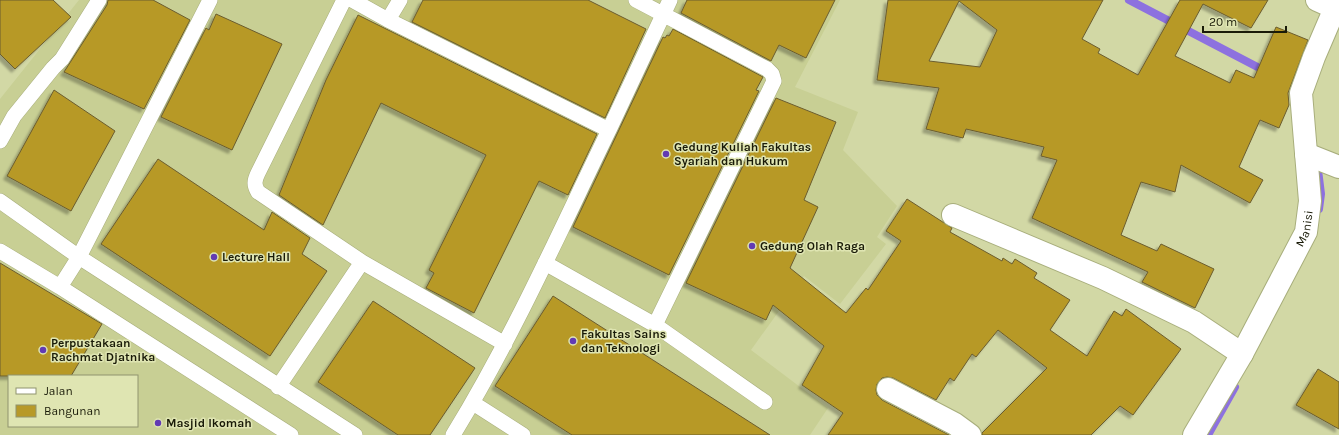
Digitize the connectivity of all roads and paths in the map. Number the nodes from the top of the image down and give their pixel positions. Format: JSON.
{"nodes":[{"id":1,"x":98,"y":0,"type":"edge"},
{"id":2,"x":210,"y":0,"type":"edge"},
{"id":3,"x":344,"y":0,"type":"edge"},
{"id":4,"x":352,"y":0,"type":"edge"},
{"id":5,"x":400,"y":0,"type":"edge"},
{"id":6,"x":636,"y":0,"type":"edge"},
{"id":7,"x":670,"y":0,"type":"edge"},
{"id":8,"x":1330,"y":3,"type":"edge"},
{"id":9,"x":663,"y":13,"type":"junction"},
{"id":10,"x":388,"y":20,"type":"junction"},
{"id":11,"x":609,"y":130,"type":"junction"},
{"id":12,"x":0,"y":141,"type":"edge"},
{"id":13,"x":1306,"y":154,"type":"junction"},
{"id":14,"x":1339,"y":167,"type":"edge"},
{"id":15,"x":0,"y":201,"type":"edge"},
{"id":16,"x":953,"y":215,"type":"dead end"},
{"id":17,"x":0,"y":251,"type":"edge"},
{"id":18,"x":78,"y":257,"type":"junction"},
{"id":19,"x":362,"y":262,"type":"junction"},
{"id":20,"x":545,"y":263,"type":"junction"},
{"id":21,"x":60,"y":287,"type":"junction"},
{"id":22,"x":655,"y":324,"type":"junction"},
{"id":23,"x":505,"y":344,"type":"junction"},
{"id":24,"x":1242,"y":354,"type":"junction"},
{"id":25,"x":278,"y":387,"type":"junction"},
{"id":26,"x":888,"y":389,"type":"dead end"},
{"id":27,"x":766,"y":402,"type":"dead end"},
{"id":28,"x":473,"y":403,"type":"junction"},
{"id":29,"x":291,"y":435,"type":"edge"},
{"id":30,"x":355,"y":435,"type":"edge"},
{"id":31,"x":453,"y":435,"type":"edge"},
{"id":32,"x":523,"y":435,"type":"edge"},
{"id":33,"x":970,"y":435,"type":"edge"},
{"id":34,"x":1194,"y":435,"type":"edge"}],
"edges":[{"from":1,"to":12,"type":"lane"},
{"from":2,"to":18,"type":"lane"},
{"from":3,"to":19,"type":"lane"},
{"from":4,"to":10,"type":"lane"},
{"from":5,"to":10,"type":"lane"},
{"from":6,"to":9,"type":"lane"},
{"from":7,"to":9,"type":"lane"},
{"from":8,"to":13,"type":"street","name":"Manisi"},
{"from":9,"to":11,"type":"lane"},
{"from":9,"to":22,"type":"lane"},
{"from":10,"to":11,"type":"lane"},
{"from":11,"to":20,"type":"lane"},
{"from":13,"to":14,"type":"street"},
{"from":13,"to":24,"type":"street","name":"Manisi"},
{"from":15,"to":18,"type":"lane"},
{"from":16,"to":24,"type":"street"},
{"from":17,"to":21,"type":"lane"},
{"from":18,"to":21,"type":"lane"},
{"from":18,"to":25,"type":"lane"},
{"from":19,"to":23,"type":"lane"},
{"from":19,"to":25,"type":"lane"},
{"from":20,"to":22,"type":"lane"},
{"from":20,"to":23,"type":"lane"},
{"from":21,"to":29,"type":"lane"},
{"from":22,"to":27,"type":"lane"},
{"from":23,"to":28,"type":"lane"},
{"from":24,"to":34,"type":"street","name":"Manisi"},
{"from":25,"to":30,"type":"lane"},
{"from":26,"to":33,"type":"street"},
{"from":28,"to":31,"type":"lane"},
{"from":28,"to":32,"type":"lane"}]}
